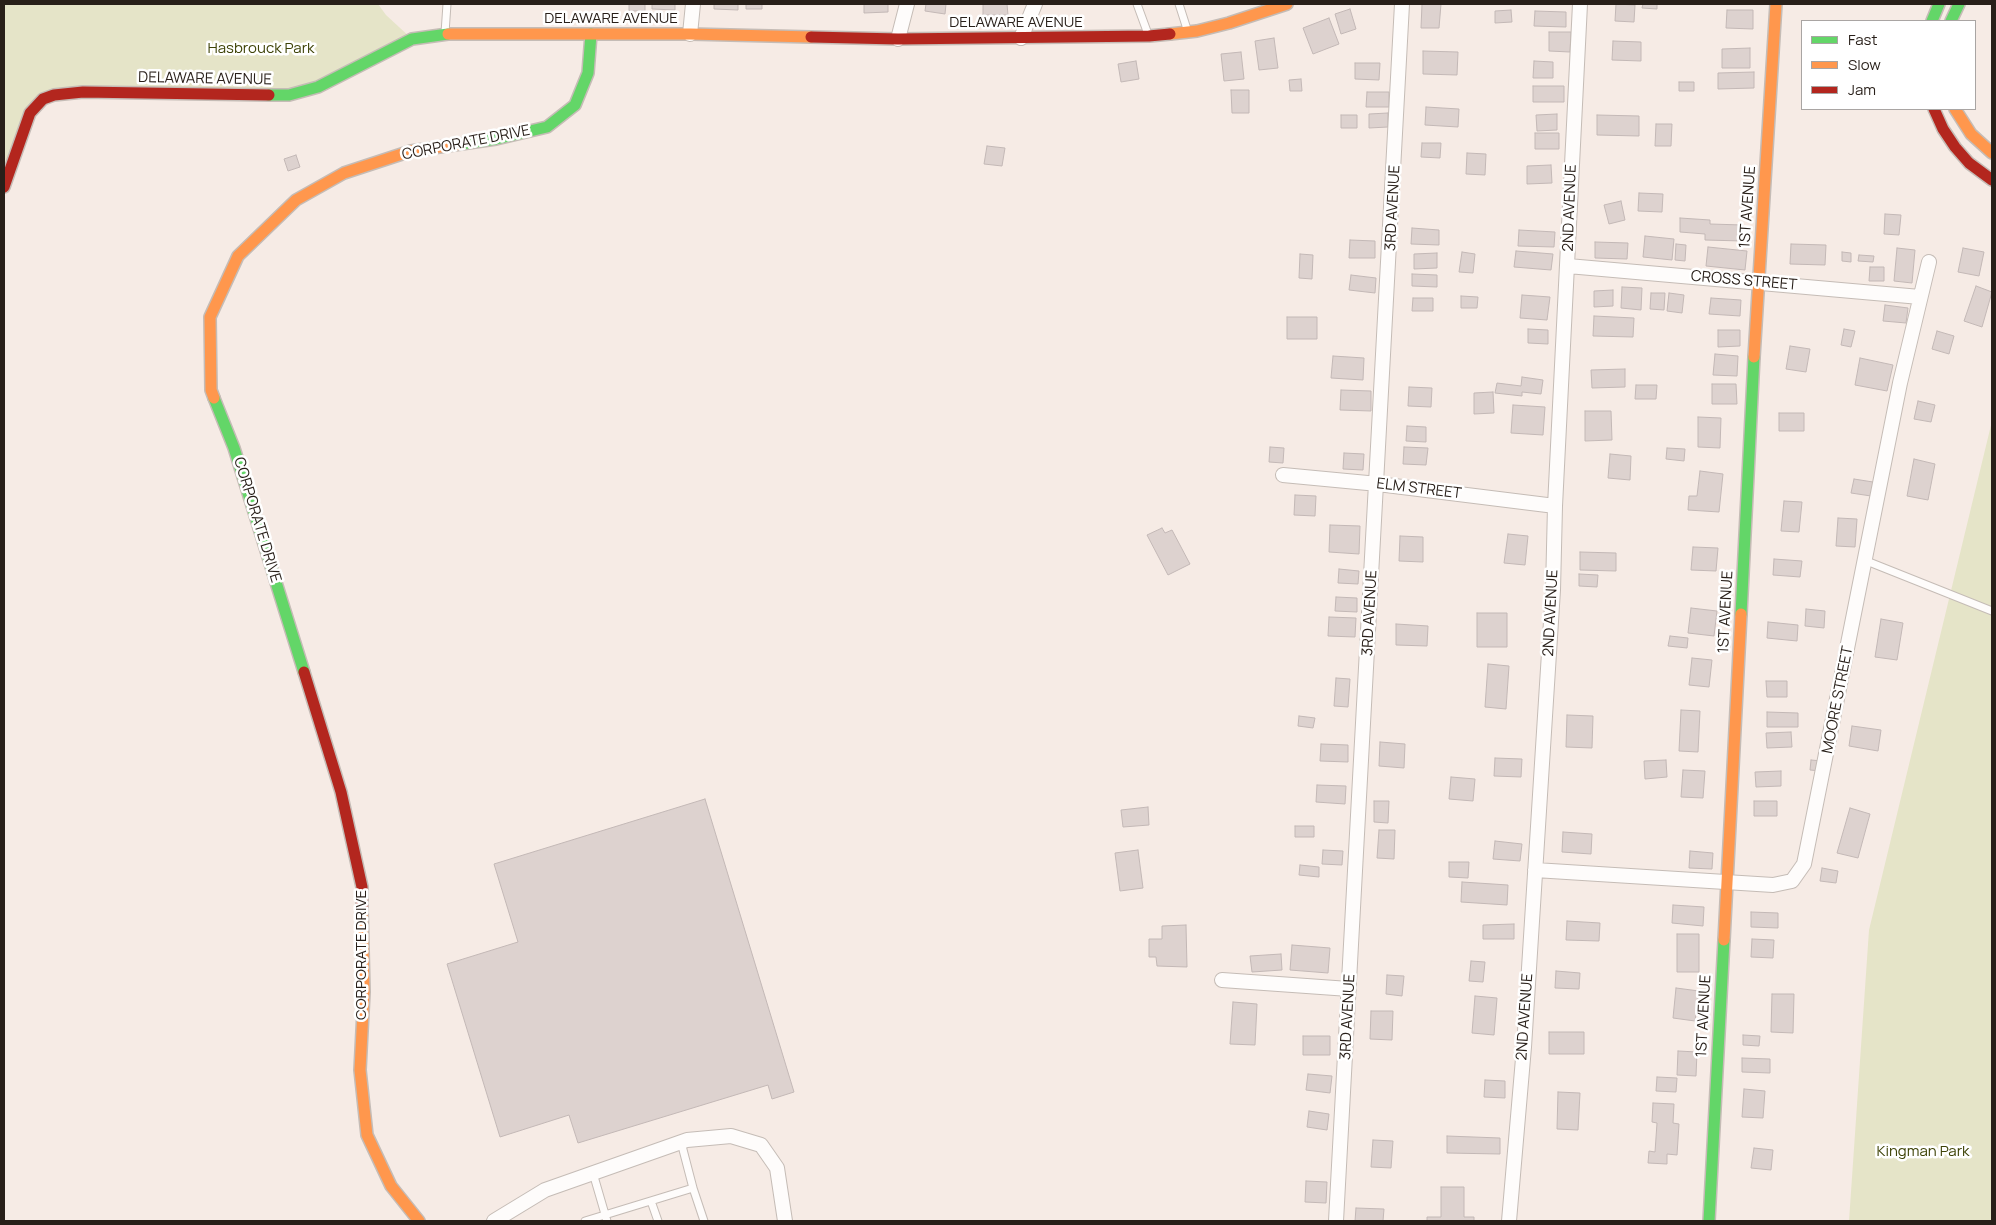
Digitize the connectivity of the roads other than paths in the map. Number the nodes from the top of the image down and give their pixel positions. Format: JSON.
{"nodes":[{"id":1,"x":447,"y":4,"type":"edge"},
{"id":2,"x":693,"y":4,"type":"edge"},
{"id":3,"x":907,"y":4,"type":"edge"},
{"id":4,"x":1035,"y":4,"type":"edge"},
{"id":5,"x":1137,"y":4,"type":"edge"},
{"id":6,"x":1179,"y":4,"type":"edge"},
{"id":7,"x":1287,"y":4,"type":"edge"},
{"id":8,"x":1402,"y":4,"type":"edge"},
{"id":9,"x":1580,"y":4,"type":"edge"},
{"id":10,"x":1776,"y":4,"type":"edge"},
{"id":11,"x":1939,"y":4,"type":"edge"},
{"id":12,"x":1959,"y":4,"type":"edge"},
{"id":13,"x":1932,"y":20,"type":"edge"},
{"id":14,"x":1951,"y":20,"type":"edge"},
{"id":15,"x":1188,"y":32,"type":"junction"},
{"id":16,"x":445,"y":34,"type":"junction"},
{"id":17,"x":590,"y":34,"type":"junction"},
{"id":18,"x":690,"y":34,"type":"junction"},
{"id":19,"x":1149,"y":36,"type":"junction"},
{"id":20,"x":1021,"y":38,"type":"junction"},
{"id":21,"x":898,"y":39,"type":"junction"},
{"id":22,"x":1934,"y":110,"type":"edge"},
{"id":23,"x":1955,"y":110,"type":"edge"},
{"id":24,"x":1992,"y":153,"type":"edge"},
{"id":25,"x":1992,"y":180,"type":"edge"},
{"id":26,"x":4,"y":187,"type":"edge"},
{"id":27,"x":1929,"y":262,"type":"dead end"},
{"id":28,"x":1568,"y":266,"type":"junction"},
{"id":29,"x":1758,"y":283,"type":"junction"},
{"id":30,"x":1920,"y":296,"type":"junction"},
{"id":31,"x":1283,"y":475,"type":"dead end"},
{"id":32,"x":1378,"y":484,"type":"junction"},
{"id":33,"x":1555,"y":506,"type":"junction"},
{"id":34,"x":1864,"y":560,"type":"junction"},
{"id":35,"x":1992,"y":611,"type":"edge"},
{"id":36,"x":1535,"y":870,"type":"junction"},
{"id":37,"x":1727,"y":881,"type":"junction"},
{"id":38,"x":1222,"y":980,"type":"dead end"},
{"id":39,"x":1349,"y":989,"type":"junction"},
{"id":40,"x":681,"y":1142,"type":"junction"},
{"id":41,"x":593,"y":1173,"type":"junction"},
{"id":42,"x":693,"y":1188,"type":"junction"},
{"id":43,"x":652,"y":1201,"type":"junction"},
{"id":44,"x":606,"y":1218,"type":"edge"},
{"id":45,"x":419,"y":1221,"type":"edge"},
{"id":46,"x":494,"y":1221,"type":"edge"},
{"id":47,"x":585,"y":1221,"type":"edge"},
{"id":48,"x":658,"y":1221,"type":"edge"},
{"id":49,"x":704,"y":1221,"type":"edge"},
{"id":50,"x":785,"y":1221,"type":"edge"},
{"id":51,"x":1336,"y":1221,"type":"edge"},
{"id":52,"x":1509,"y":1221,"type":"edge"},
{"id":53,"x":1709,"y":1221,"type":"edge"}],
"edges":[{"from":1,"to":16,"type":"lane"},
{"from":2,"to":18,"type":"street"},
{"from":3,"to":21,"type":"street"},
{"from":4,"to":20,"type":"street"},
{"from":5,"to":19,"type":"lane"},
{"from":6,"to":15,"type":"lane"},
{"from":7,"to":15,"type":"street","name":"DELAWARE AVENUE"},
{"from":8,"to":32,"type":"street","name":"3RD AVENUE"},
{"from":9,"to":28,"type":"street","name":"2ND AVENUE"},
{"from":10,"to":29,"type":"street","name":"1ST AVENUE"},
{"from":11,"to":13,"type":"street"},
{"from":12,"to":14,"type":"street"},
{"from":15,"to":19,"type":"street","name":"DELAWARE AVENUE"},
{"from":16,"to":17,"type":"street","name":"DELAWARE AVENUE"},
{"from":16,"to":26,"type":"street","name":"DELAWARE AVENUE"},
{"from":17,"to":18,"type":"street","name":"DELAWARE AVENUE"},
{"from":17,"to":45,"type":"street","name":"CORPORATE DRIVE"},
{"from":18,"to":21,"type":"street","name":"DELAWARE AVENUE"},
{"from":19,"to":20,"type":"street","name":"DELAWARE AVENUE"},
{"from":20,"to":21,"type":"street","name":"DELAWARE AVENUE"},
{"from":22,"to":25,"type":"street"},
{"from":23,"to":24,"type":"street"},
{"from":27,"to":30,"type":"street","name":"MOORE STREET"},
{"from":28,"to":29,"type":"street","name":"CROSS STREET"},
{"from":28,"to":33,"type":"street","name":"2ND AVENUE"},
{"from":29,"to":30,"type":"street","name":"CROSS STREET"},
{"from":29,"to":37,"type":"street","name":"1ST AVENUE"},
{"from":30,"to":34,"type":"street","name":"MOORE STREET"},
{"from":31,"to":32,"type":"street","name":"ELM STREET"},
{"from":32,"to":33,"type":"street","name":"ELM STREET"},
{"from":32,"to":39,"type":"street","name":"3RD AVENUE"},
{"from":33,"to":36,"type":"street","name":"2ND AVENUE"},
{"from":34,"to":35,"type":"lane"},
{"from":34,"to":37,"type":"street","name":"MOORE STREET"},
{"from":36,"to":37,"type":"street","name":"MOORE STREET"},
{"from":36,"to":52,"type":"street","name":"2ND AVENUE"},
{"from":37,"to":53,"type":"street","name":"1ST AVENUE"},
{"from":38,"to":39,"type":"street"},
{"from":39,"to":51,"type":"street","name":"3RD AVENUE"},
{"from":40,"to":41,"type":"street"},
{"from":40,"to":42,"type":"lane"},
{"from":40,"to":50,"type":"street"},
{"from":41,"to":44,"type":"lane"},
{"from":41,"to":46,"type":"street"},
{"from":42,"to":43,"type":"lane"},
{"from":42,"to":49,"type":"lane"},
{"from":43,"to":44,"type":"lane"},
{"from":43,"to":48,"type":"lane"},
{"from":44,"to":47,"type":"lane"}]}
